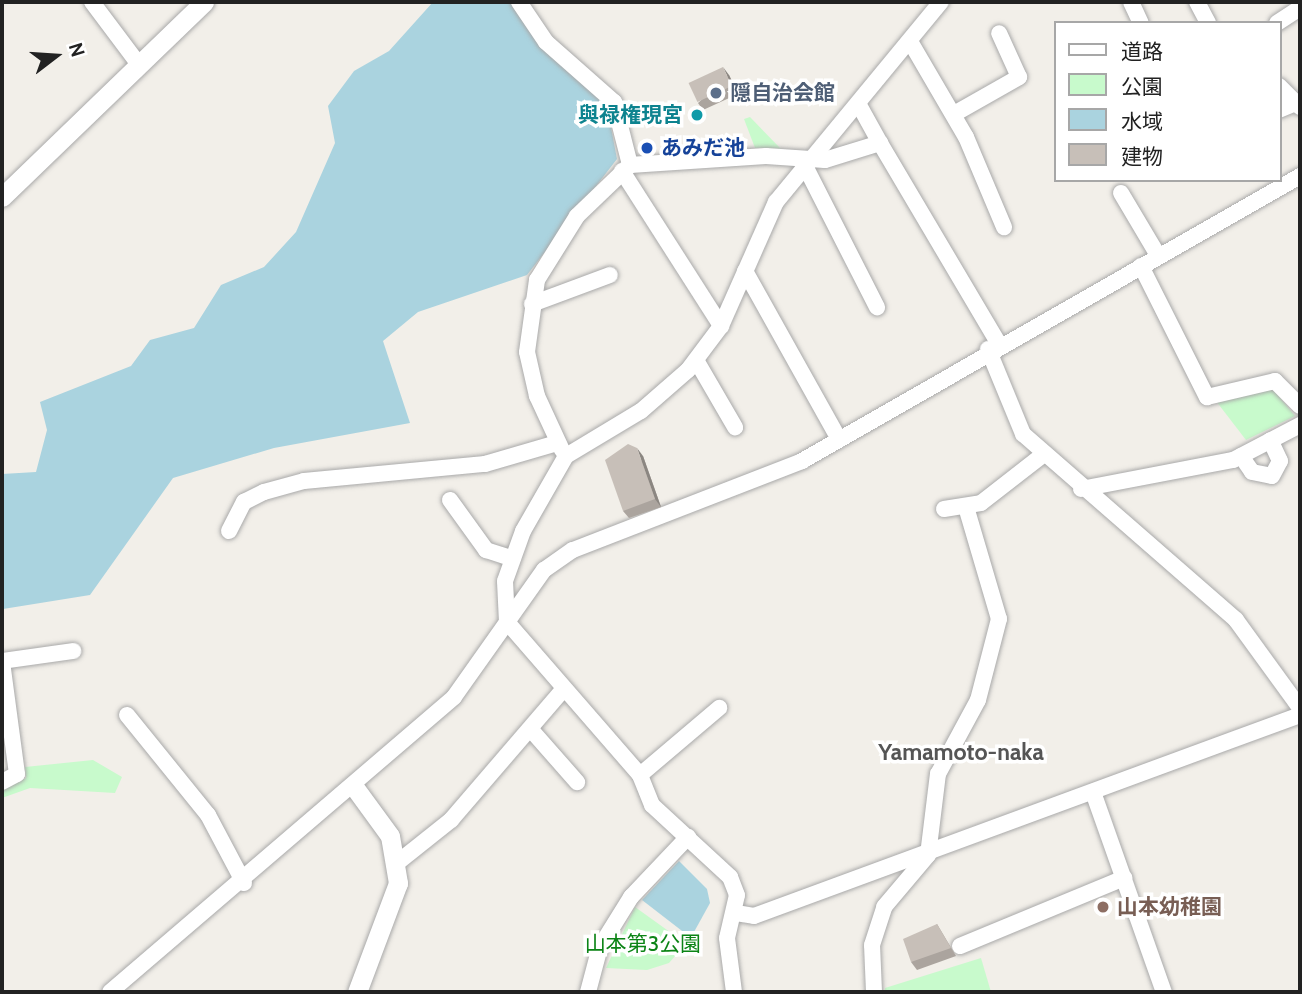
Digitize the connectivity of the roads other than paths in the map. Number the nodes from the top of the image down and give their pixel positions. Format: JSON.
{"nodes":[{"id":1,"x":92,"y":2,"type":"edge"},
{"id":2,"x":204,"y":2,"type":"edge"},
{"id":3,"x":519,"y":2,"type":"edge"},
{"id":4,"x":941,"y":2,"type":"edge"},
{"id":5,"x":1131,"y":2,"type":"edge"},
{"id":6,"x":1197,"y":2,"type":"edge"},
{"id":7,"x":1300,"y":8,"type":"edge"},
{"id":8,"x":1140,"y":21,"type":"edge"},
{"id":9,"x":1207,"y":21,"type":"edge"},
{"id":10,"x":1280,"y":21,"type":"edge"},
{"id":11,"x":999,"y":33,"type":"dead end"},
{"id":12,"x":911,"y":43,"type":"junction"},
{"id":13,"x":137,"y":62,"type":"junction"},
{"id":14,"x":1281,"y":88,"type":"edge"},
{"id":15,"x":1299,"y":104,"type":"edge"},
{"id":16,"x":859,"y":105,"type":"junction"},
{"id":17,"x":1281,"y":109,"type":"edge"},
{"id":18,"x":954,"y":114,"type":"junction"},
{"id":19,"x":880,"y":143,"type":"junction"},
{"id":20,"x":806,"y":162,"type":"junction"},
{"id":21,"x":626,"y":168,"type":"junction"},
{"id":22,"x":1300,"y":176,"type":"edge"},
{"id":23,"x":1121,"y":192,"type":"dead end"},
{"id":24,"x":2,"y":197,"type":"edge"},
{"id":25,"x":1004,"y":227,"type":"dead end"},
{"id":26,"x":1159,"y":257,"type":"junction"},
{"id":27,"x":1141,"y":266,"type":"junction"},
{"id":28,"x":746,"y":271,"type":"junction"},
{"id":29,"x":610,"y":275,"type":"dead end"},
{"id":30,"x":533,"y":304,"type":"junction"},
{"id":31,"x":877,"y":307,"type":"dead end"},
{"id":32,"x":721,"y":326,"type":"junction"},
{"id":33,"x":994,"y":346,"type":"junction"},
{"id":34,"x":696,"y":360,"type":"junction"},
{"id":35,"x":1300,"y":406,"type":"edge"},
{"id":36,"x":1300,"y":425,"type":"edge"},
{"id":37,"x":736,"y":427,"type":"dead end"},
{"id":38,"x":839,"y":439,"type":"junction"},
{"id":39,"x":1270,"y":440,"type":"junction"},
{"id":40,"x":562,"y":450,"type":"junction"},
{"id":41,"x":1044,"y":454,"type":"junction"},
{"id":42,"x":1241,"y":456,"type":"junction"},
{"id":43,"x":1081,"y":489,"type":"junction"},
{"id":44,"x":450,"y":500,"type":"dead end"},
{"id":45,"x":966,"y":507,"type":"junction"},
{"id":46,"x":944,"y":509,"type":"dead end"},
{"id":47,"x":229,"y":531,"type":"dead end"},
{"id":48,"x":513,"y":559,"type":"junction"},
{"id":49,"x":507,"y":622,"type":"junction"},
{"id":50,"x":73,"y":651,"type":"dead end"},
{"id":51,"x":2,"y":661,"type":"edge"},
{"id":52,"x":562,"y":691,"type":"junction"},
{"id":53,"x":719,"y":708,"type":"dead end"},
{"id":54,"x":1300,"y":708,"type":"edge"},
{"id":55,"x":127,"y":715,"type":"dead end"},
{"id":56,"x":1300,"y":715,"type":"edge"},
{"id":57,"x":533,"y":732,"type":"junction"},
{"id":58,"x":7,"y":733,"type":"edge"},
{"id":59,"x":640,"y":775,"type":"junction"},
{"id":60,"x":2,"y":782,"type":"edge"},
{"id":61,"x":577,"y":782,"type":"dead end"},
{"id":62,"x":355,"y":788,"type":"junction"},
{"id":63,"x":1093,"y":792,"type":"junction"},
{"id":64,"x":688,"y":837,"type":"junction"},
{"id":65,"x":928,"y":855,"type":"junction"},
{"id":66,"x":397,"y":863,"type":"junction"},
{"id":67,"x":1124,"y":878,"type":"junction"},
{"id":68,"x":244,"y":883,"type":"junction"},
{"id":69,"x":736,"y":913,"type":"junction"},
{"id":70,"x":960,"y":946,"type":"dead end"},
{"id":71,"x":110,"y":992,"type":"edge"},
{"id":72,"x":357,"y":992,"type":"edge"},
{"id":73,"x":588,"y":992,"type":"edge"},
{"id":74,"x":734,"y":992,"type":"edge"},
{"id":75,"x":874,"y":992,"type":"edge"},
{"id":76,"x":1164,"y":992,"type":"edge"}],
"edges":[{"from":1,"to":13,"type":"street"},
{"from":2,"to":13,"type":"street"},
{"from":3,"to":21,"type":"street"},
{"from":4,"to":12,"type":"street"},
{"from":5,"to":8,"type":"street"},
{"from":6,"to":9,"type":"street"},
{"from":7,"to":10,"type":"street"},
{"from":11,"to":18,"type":"street"},
{"from":12,"to":16,"type":"street"},
{"from":12,"to":18,"type":"street"},
{"from":13,"to":24,"type":"street"},
{"from":14,"to":15,"type":"street"},
{"from":15,"to":17,"type":"street"},
{"from":16,"to":19,"type":"street"},
{"from":16,"to":20,"type":"street"},
{"from":18,"to":25,"type":"street"},
{"from":19,"to":20,"type":"street"},
{"from":19,"to":33,"type":"street"},
{"from":20,"to":21,"type":"street"},
{"from":20,"to":28,"type":"street"},
{"from":20,"to":31,"type":"street"},
{"from":21,"to":30,"type":"street"},
{"from":21,"to":32,"type":"street"},
{"from":22,"to":26,"type":"street"},
{"from":23,"to":26,"type":"street"},
{"from":26,"to":27,"type":"street"},
{"from":27,"to":33,"type":"street"},
{"from":27,"to":35,"type":"street"},
{"from":28,"to":32,"type":"street"},
{"from":28,"to":38,"type":"street"},
{"from":29,"to":30,"type":"street"},
{"from":30,"to":40,"type":"street"},
{"from":32,"to":34,"type":"street"},
{"from":33,"to":38,"type":"street"},
{"from":33,"to":41,"type":"street"},
{"from":34,"to":37,"type":"street"},
{"from":34,"to":40,"type":"street"},
{"from":36,"to":39,"type":"street"},
{"from":38,"to":49,"type":"street"},
{"from":39,"to":42,"type":"street"},
{"from":39,"to":42,"type":"street"},
{"from":40,"to":47,"type":"street"},
{"from":40,"to":48,"type":"street"},
{"from":41,"to":43,"type":"street"},
{"from":41,"to":45,"type":"street"},
{"from":42,"to":43,"type":"street"},
{"from":43,"to":54,"type":"street"},
{"from":44,"to":48,"type":"street"},
{"from":45,"to":46,"type":"street"},
{"from":45,"to":65,"type":"street"},
{"from":48,"to":49,"type":"street"},
{"from":49,"to":52,"type":"street"},
{"from":49,"to":62,"type":"street"},
{"from":50,"to":51,"type":"street"},
{"from":51,"to":58,"type":"street"},
{"from":52,"to":57,"type":"street"},
{"from":52,"to":59,"type":"street"},
{"from":53,"to":59,"type":"street"},
{"from":55,"to":68,"type":"street"},
{"from":56,"to":63,"type":"street"},
{"from":57,"to":61,"type":"street"},
{"from":57,"to":66,"type":"street"},
{"from":58,"to":60,"type":"street"},
{"from":59,"to":64,"type":"street"},
{"from":62,"to":66,"type":"street"},
{"from":62,"to":68,"type":"street"},
{"from":63,"to":65,"type":"street"},
{"from":63,"to":67,"type":"street"},
{"from":64,"to":69,"type":"street"},
{"from":64,"to":73,"type":"street"},
{"from":65,"to":69,"type":"street"},
{"from":65,"to":75,"type":"street"},
{"from":66,"to":72,"type":"street"},
{"from":67,"to":70,"type":"street"},
{"from":67,"to":76,"type":"street"},
{"from":68,"to":71,"type":"street"},
{"from":69,"to":74,"type":"street"}]}
